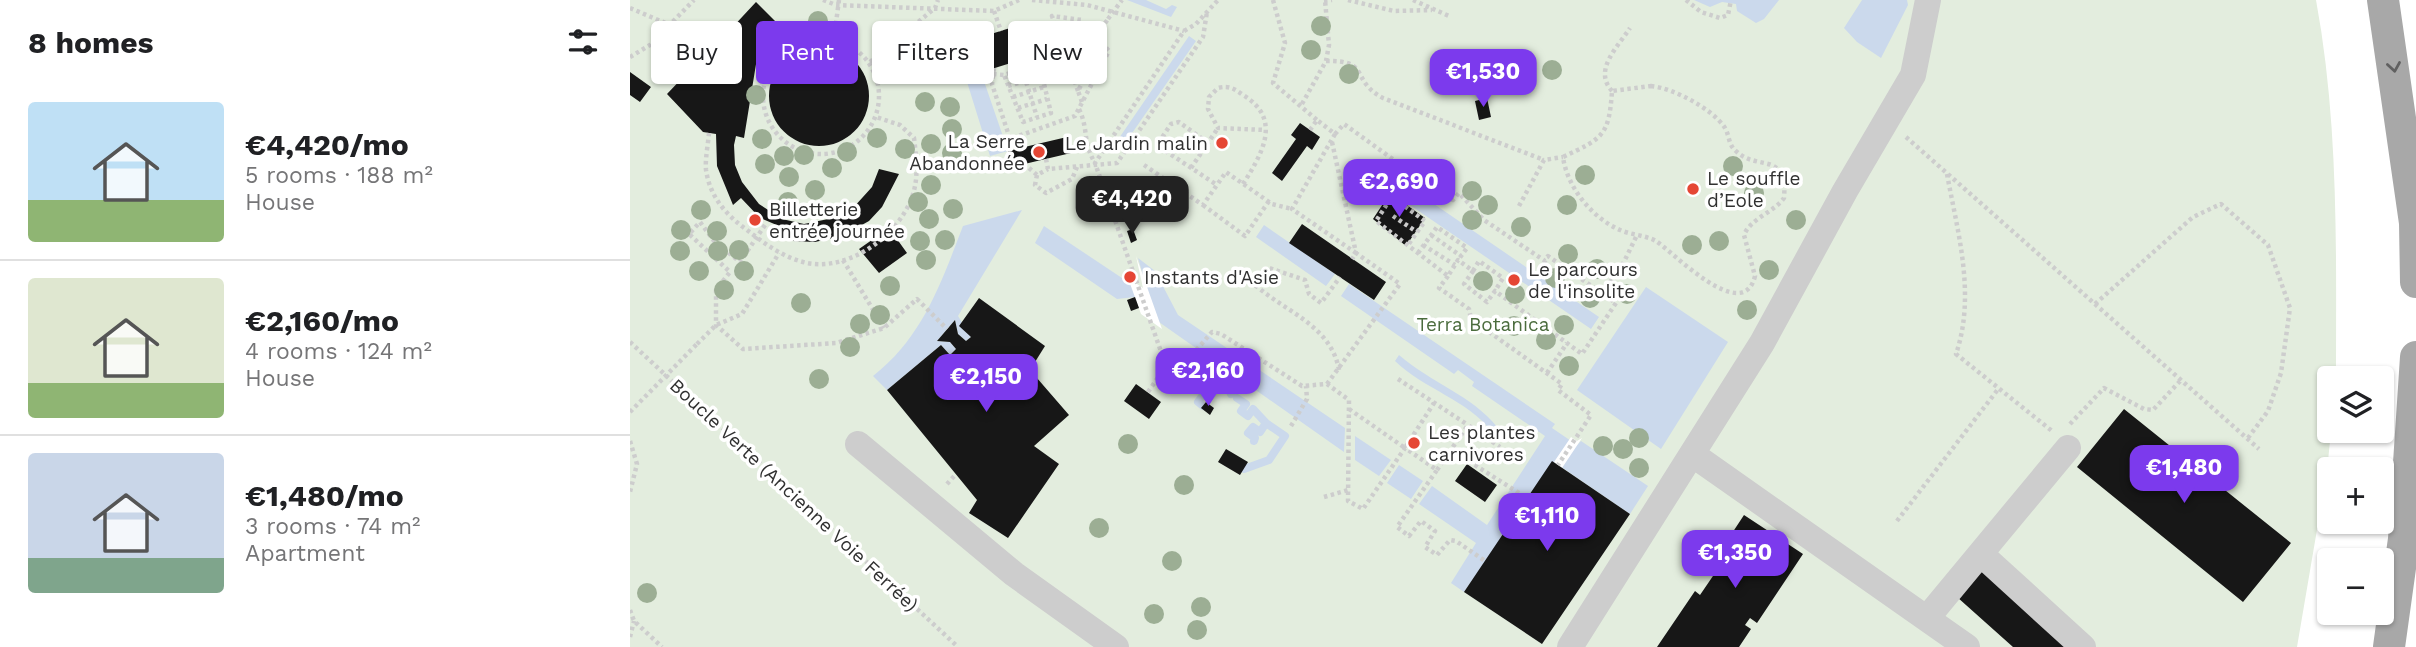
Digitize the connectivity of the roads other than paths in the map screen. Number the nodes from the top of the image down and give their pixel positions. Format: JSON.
{"nodes":[{"id":1,"x":1928,"y":0,"type":"edge"},
{"id":2,"x":2383,"y":0,"type":"edge"},
{"id":3,"x":2416,"y":282,"type":"edge"},
{"id":4,"x":2416,"y":357,"type":"edge"},
{"id":5,"x":2065,"y":437,"type":"road end"},
{"id":6,"x":858,"y":444,"type":"dead end"},
{"id":7,"x":1692,"y":454,"type":"junction"},
{"id":8,"x":1982,"y":555,"type":"junction"},
{"id":9,"x":1927,"y":618,"type":"junction"},
{"id":10,"x":1116,"y":647,"type":"edge"},
{"id":11,"x":1570,"y":647,"type":"edge"},
{"id":12,"x":1967,"y":647,"type":"edge"},
{"id":13,"x":2083,"y":647,"type":"edge"},
{"id":14,"x":2389,"y":647,"type":"edge"}],
"edges":[{"from":1,"to":7,"type":"lane"},
{"from":2,"to":3,"type":"main road","one_way":true},
{"from":4,"to":14,"type":"main road"},
{"from":5,"to":8,"type":"lane"},
{"from":6,"to":10,"type":"lane"},
{"from":7,"to":9,"type":"lane"},
{"from":7,"to":11,"type":"lane"},
{"from":8,"to":9,"type":"lane"},
{"from":8,"to":13,"type":"lane"},
{"from":9,"to":12,"type":"lane"}]}
